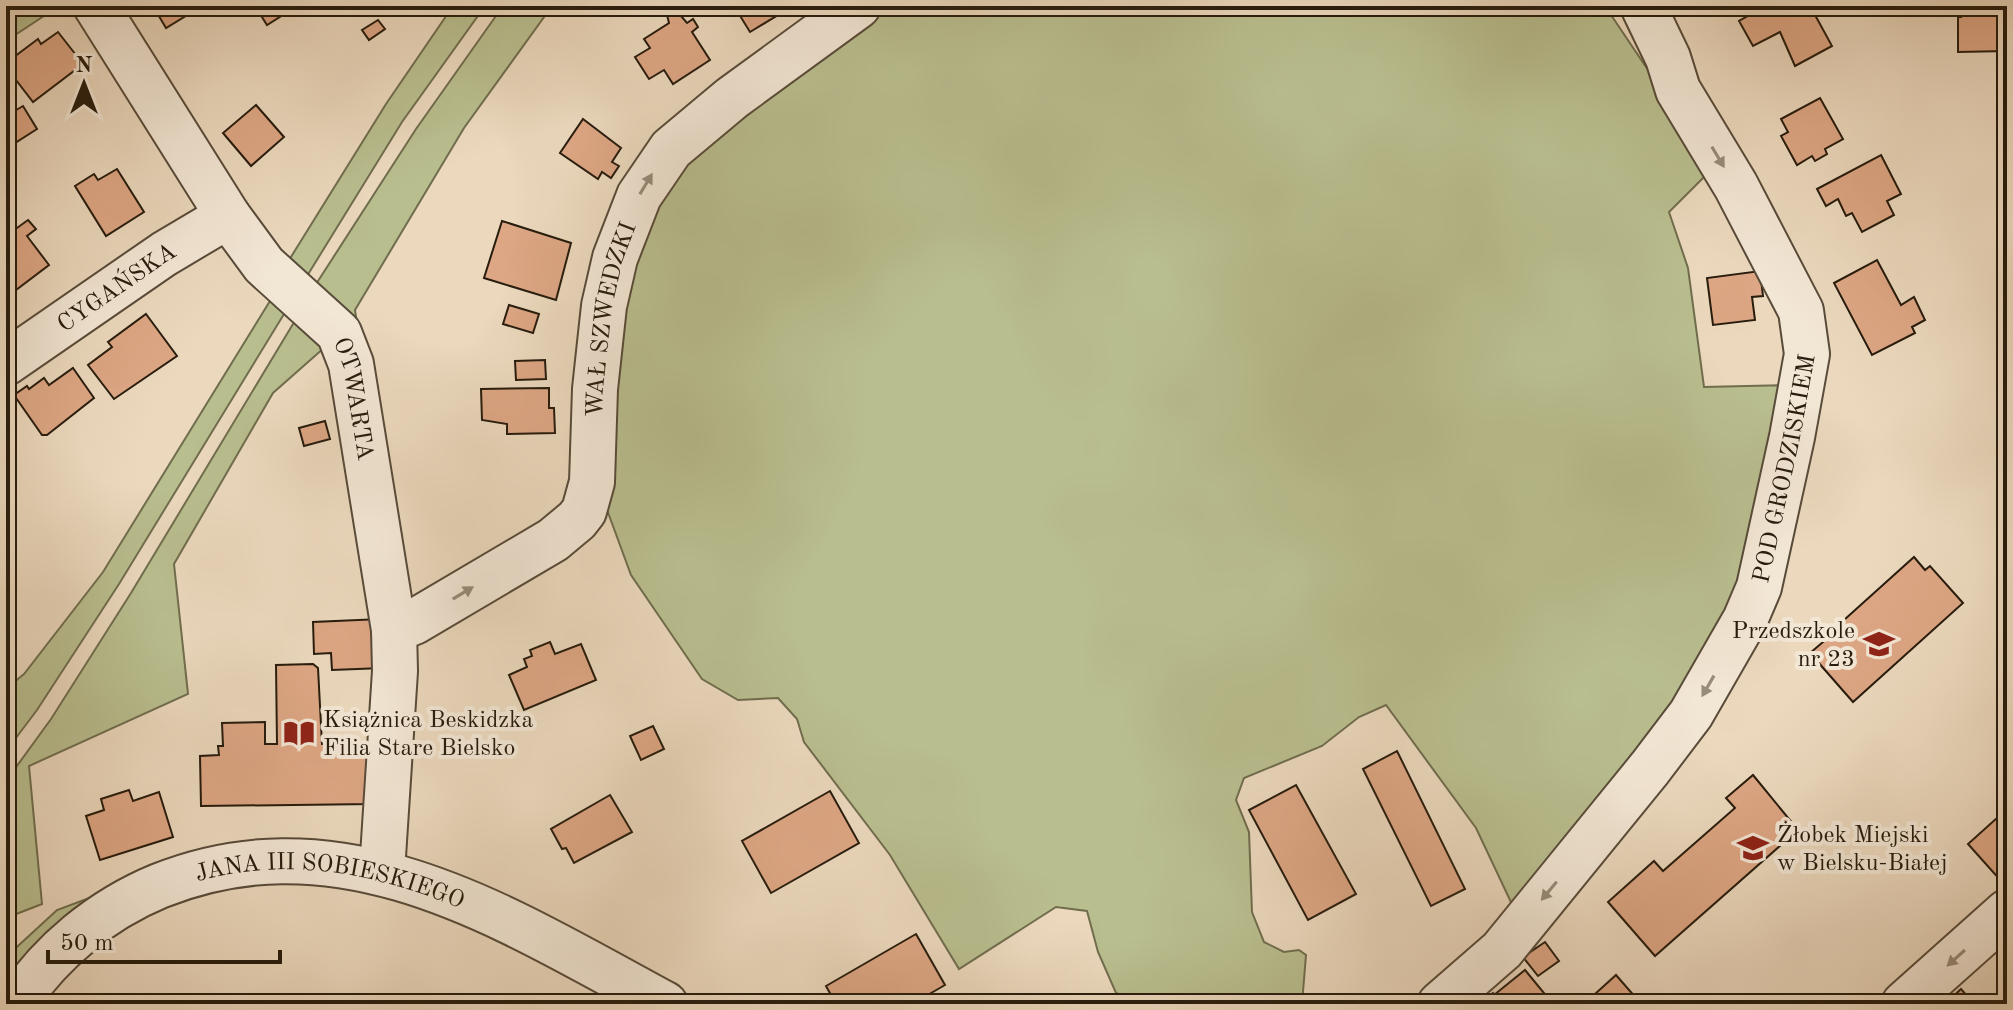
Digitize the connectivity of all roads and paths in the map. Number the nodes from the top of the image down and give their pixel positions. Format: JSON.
{"nodes":[{"id":1,"x":96,"y":6,"type":"edge"},
{"id":2,"x":858,"y":6,"type":"edge"},
{"id":3,"x":1612,"y":6,"type":"edge"},
{"id":4,"x":1643,"y":6,"type":"edge"},
{"id":5,"x":1678,"y":90,"type":"junction"},
{"id":6,"x":228,"y":216,"type":"junction"},
{"id":7,"x":6,"y":363,"type":"edge"},
{"id":8,"x":394,"y":630,"type":"junction"},
{"id":9,"x":382,"y":872,"type":"junction"},
{"id":10,"x":2007,"y":912,"type":"edge"},
{"id":11,"x":16,"y":1004,"type":"edge"},
{"id":12,"x":665,"y":1004,"type":"edge"},
{"id":13,"x":1440,"y":1004,"type":"edge"},
{"id":14,"x":1904,"y":1004,"type":"edge"}],
"edges":[{"from":1,"to":6,"type":"street","name":"OTWARTA"},
{"from":8,"to":2,"type":"street","name":"WAŁ SZWEDZKI","one_way":true},
{"from":3,"to":5,"type":"street"},
{"from":4,"to":5,"type":"street","name":"POD GRODZISKIEM"},
{"from":5,"to":13,"type":"street","name":"POD GRODZISKIEM","one_way":true},
{"from":6,"to":7,"type":"street","name":"CYGAŃSKA"},
{"from":6,"to":8,"type":"street","name":"OTWARTA"},
{"from":8,"to":9,"type":"street","name":"OTWARTA"},
{"from":9,"to":11,"type":"street","name":"JANA III SOBIESKIEGO"},
{"from":9,"to":12,"type":"street","name":"JANA III SOBIESKIEGO"},
{"from":10,"to":14,"type":"street","one_way":true}]}
